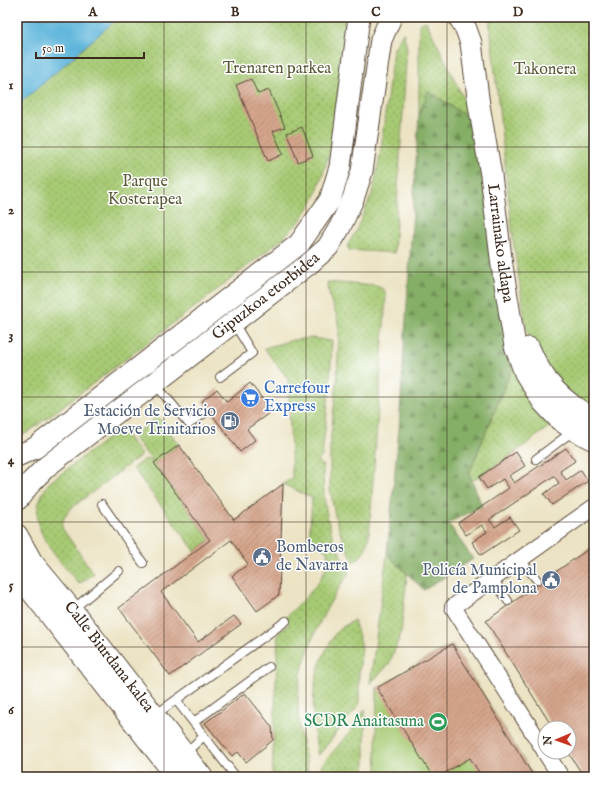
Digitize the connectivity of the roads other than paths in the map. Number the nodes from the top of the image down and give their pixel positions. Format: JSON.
{"nodes":[{"id":1,"x":359,"y":17,"type":"edge"},
{"id":2,"x":391,"y":17,"type":"edge"},
{"id":3,"x":459,"y":17,"type":"edge"},
{"id":4,"x":474,"y":17,"type":"edge"},
{"id":5,"x":234,"y":322,"type":"junction"},
{"id":6,"x":220,"y":377,"type":"dead end"},
{"id":7,"x":154,"y":383,"type":"junction"},
{"id":8,"x":206,"y":412,"type":"dead end"},
{"id":9,"x":594,"y":419,"type":"edge"},
{"id":10,"x":574,"y":430,"type":"junction"},
{"id":11,"x":594,"y":440,"type":"edge"},
{"id":12,"x":17,"y":456,"type":"edge"},
{"id":13,"x":536,"y":459,"type":"dead end"},
{"id":14,"x":17,"y":503,"type":"edge"},
{"id":15,"x":102,"y":504,"type":"dead end"},
{"id":16,"x":594,"y":507,"type":"edge"},
{"id":17,"x":17,"y":535,"type":"edge"},
{"id":18,"x":520,"y":559,"type":"junction"},
{"id":19,"x":143,"y":563,"type":"dead end"},
{"id":20,"x":119,"y":571,"type":"dead end"},
{"id":21,"x":17,"y":573,"type":"edge"},
{"id":22,"x":493,"y":579,"type":"junction"},
{"id":23,"x":537,"y":580,"type":"dead end"},
{"id":24,"x":508,"y":601,"type":"dead end"},
{"id":25,"x":72,"y":610,"type":"junction"},
{"id":26,"x":286,"y":622,"type":"dead end"},
{"id":27,"x":269,"y":667,"type":"dead end"},
{"id":28,"x":176,"y":700,"type":"junction"},
{"id":29,"x":154,"y":716,"type":"junction"},
{"id":30,"x":194,"y":722,"type":"junction"},
{"id":31,"x":204,"y":736,"type":"junction"},
{"id":32,"x":537,"y":739,"type":"edge"},
{"id":33,"x":184,"y":754,"type":"junction"},
{"id":34,"x":550,"y":760,"type":"edge"},
{"id":35,"x":177,"y":777,"type":"edge"},
{"id":36,"x":202,"y":777,"type":"edge"},
{"id":37,"x":236,"y":777,"type":"edge"},
{"id":38,"x":561,"y":777,"type":"edge"}],
"edges":[{"from":1,"to":12,"type":"street","name":"Gipuzkoa etorbidea"},
{"from":2,"to":5,"type":"street","name":"Gipuzkoa etorbidea"},
{"from":3,"to":10,"type":"street","name":"Larrainako aldapa"},
{"from":4,"to":9,"type":"street","name":"Larrainako aldapa"},
{"from":5,"to":6,"type":"lane"},
{"from":5,"to":7,"type":"street","name":"Gipuzkoa etorbidea"},
{"from":7,"to":8,"type":"lane"},
{"from":7,"to":14,"type":"street","name":"Gipuzkoa etorbidea"},
{"from":10,"to":11,"type":"street","name":"Larrainako aldapa"},
{"from":10,"to":13,"type":"lane"},
{"from":15,"to":19,"type":"lane"},
{"from":16,"to":18,"type":"street"},
{"from":17,"to":25,"type":"street","name":"Calle Biurdana kalea"},
{"from":18,"to":22,"type":"street"},
{"from":18,"to":23,"type":"lane"},
{"from":20,"to":25,"type":"lane"},
{"from":21,"to":35,"type":"street","name":"Calle Biurdana kalea"},
{"from":22,"to":24,"type":"lane"},
{"from":22,"to":32,"type":"street"},
{"from":25,"to":29,"type":"street","name":"Calle Biurdana kalea"},
{"from":26,"to":28,"type":"lane"},
{"from":27,"to":30,"type":"lane"},
{"from":28,"to":29,"type":"lane"},
{"from":28,"to":30,"type":"lane"},
{"from":29,"to":33,"type":"street","name":"Calle Biurdana kalea"},
{"from":30,"to":31,"type":"lane"},
{"from":31,"to":33,"type":"lane"},
{"from":31,"to":37,"type":"lane"},
{"from":33,"to":36,"type":"street","name":"Calle Biurdana kalea"},
{"from":34,"to":38,"type":"street"}]}
